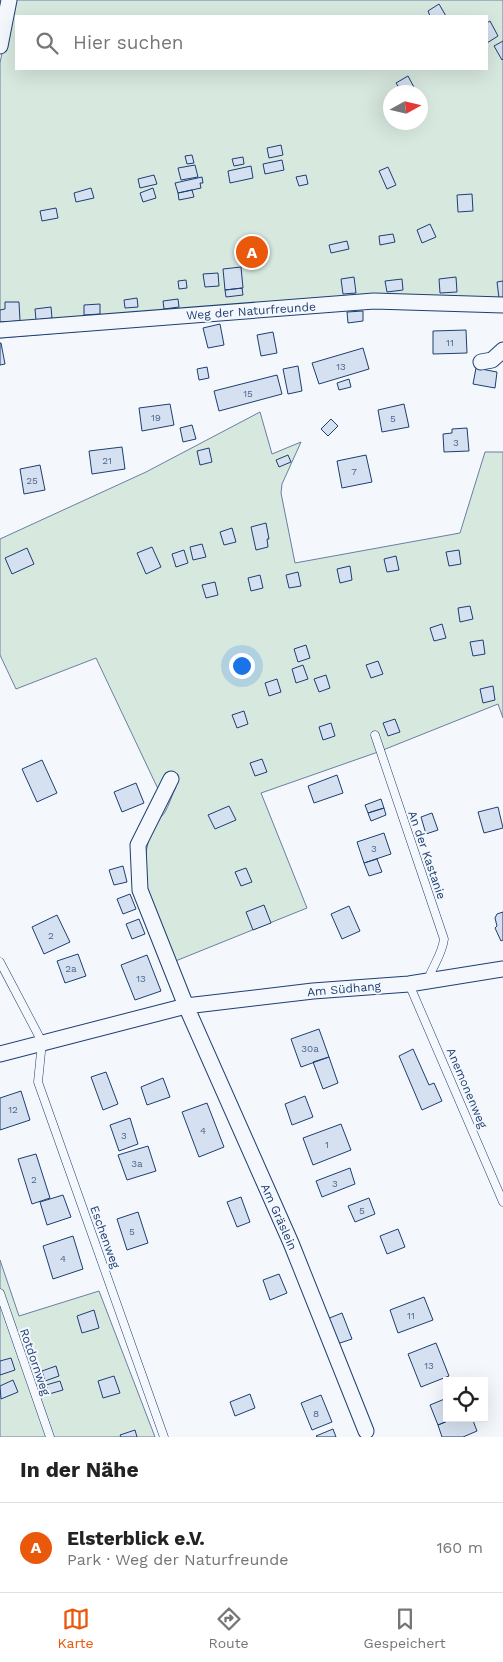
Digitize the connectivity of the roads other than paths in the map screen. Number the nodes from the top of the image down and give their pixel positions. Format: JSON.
{"nodes":[{"id":1,"x":10,"y":0,"type":"edge"},
{"id":2,"x":0,"y":46,"type":"edge"},
{"id":3,"x":503,"y":305,"type":"edge"},
{"id":4,"x":0,"y":330,"type":"edge"},
{"id":5,"x":503,"y":350,"type":"edge"},
{"id":6,"x":481,"y":362,"type":"dead end"},
{"id":7,"x":375,"y":735,"type":"dead end"},
{"id":8,"x":171,"y":779,"type":"dead end"},
{"id":9,"x":0,"y":962,"type":"edge"},
{"id":10,"x":503,"y":969,"type":"edge"},
{"id":11,"x":428,"y":980,"type":"junction"},
{"id":12,"x":410,"y":984,"type":"junction"},
{"id":13,"x":186,"y":1006,"type":"junction"},
{"id":14,"x":42,"y":1042,"type":"junction"},
{"id":15,"x":0,"y":1054,"type":"edge"},
{"id":16,"x":503,"y":1202,"type":"edge"},
{"id":17,"x":0,"y":1293,"type":"edge"},
{"id":18,"x":366,"y":1431,"type":"dead end"},
{"id":19,"x":50,"y":1437,"type":"edge"},
{"id":20,"x":164,"y":1437,"type":"edge"}],
"edges":[{"from":1,"to":2,"type":"street"},
{"from":3,"to":4,"type":"street","name":"Weg der Naturfreunde"},
{"from":5,"to":6,"type":"street"},
{"from":7,"to":11,"type":"lane","name":"An der Kastanie"},
{"from":8,"to":13,"type":"street"},
{"from":9,"to":14,"type":"lane"},
{"from":10,"to":11,"type":"street","name":"Am Südhang"},
{"from":11,"to":12,"type":"street","name":"Am Südhang"},
{"from":12,"to":13,"type":"street","name":"Am Südhang"},
{"from":12,"to":16,"type":"lane","name":"Anemonenweg"},
{"from":13,"to":14,"type":"street","name":"Am Südhang"},
{"from":13,"to":18,"type":"street","name":"Am Gräslein"},
{"from":14,"to":15,"type":"street","name":"Am Südhang"},
{"from":14,"to":20,"type":"lane","name":"Eschenweg"},
{"from":17,"to":19,"type":"lane","name":"Rotdornweg"}]}
